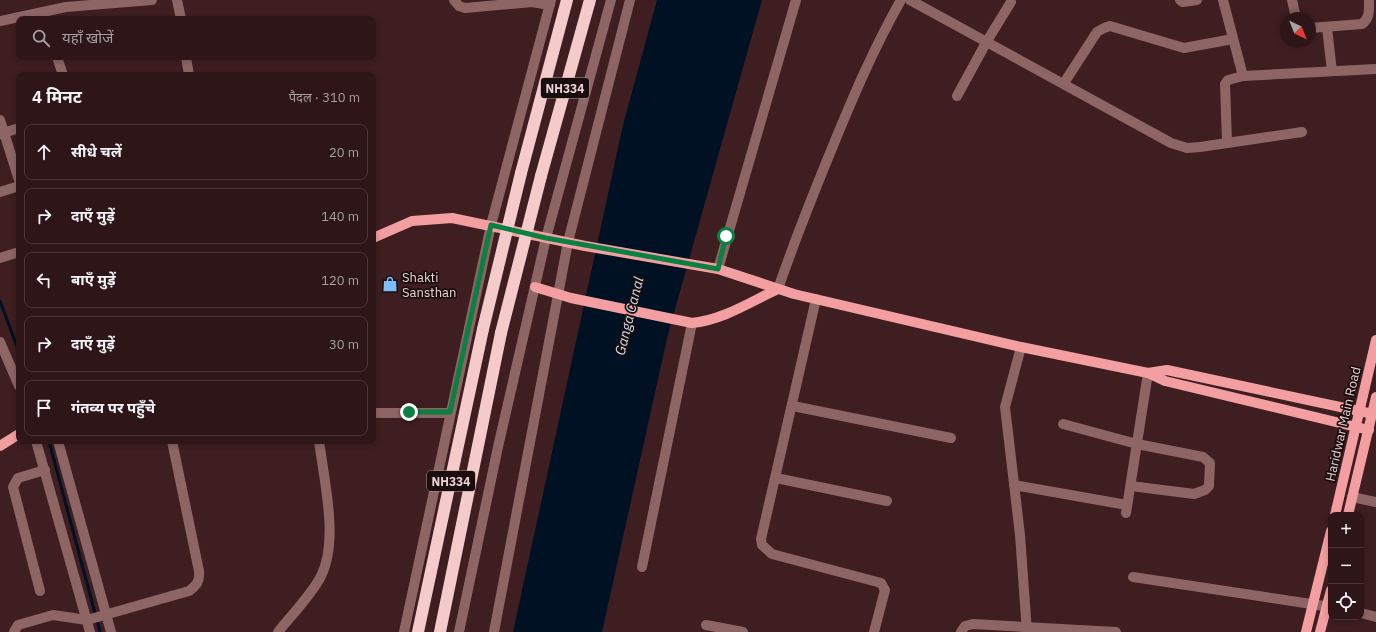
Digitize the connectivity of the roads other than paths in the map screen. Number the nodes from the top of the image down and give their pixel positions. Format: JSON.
{"nodes":[{"id":1,"x":152,"y":0,"type":"edge"},
{"id":2,"x":177,"y":0,"type":"edge"},
{"id":3,"x":454,"y":0,"type":"edge"},
{"id":4,"x":566,"y":0,"type":"edge"},
{"id":5,"x":590,"y":0,"type":"edge"},
{"id":6,"x":611,"y":0,"type":"edge"},
{"id":7,"x":630,"y":0,"type":"edge"},
{"id":8,"x":796,"y":0,"type":"edge"},
{"id":9,"x":901,"y":0,"type":"edge"},
{"id":10,"x":910,"y":0,"type":"edge"},
{"id":11,"x":1180,"y":0,"type":"edge"},
{"id":12,"x":1197,"y":0,"type":"edge"},
{"id":13,"x":1223,"y":0,"type":"edge"},
{"id":14,"x":1292,"y":0,"type":"edge"},
{"id":15,"x":1369,"y":0,"type":"edge"},
{"id":16,"x":1011,"y":2,"type":"dead end"},
{"id":17,"x":550,"y":3,"type":"edge"},
{"id":18,"x":65,"y":4,"type":"edge"},
{"id":19,"x":1295,"y":12,"type":"edge"},
{"id":20,"x":44,"y":16,"type":"edge"},
{"id":21,"x":180,"y":16,"type":"edge"},
{"id":22,"x":16,"y":19,"type":"edge"},
{"id":23,"x":0,"y":21,"type":"edge"},
{"id":24,"x":1316,"y":28,"type":"edge"},
{"id":25,"x":1327,"y":28,"type":"junction"},
{"id":26,"x":1233,"y":39,"type":"junction"},
{"id":27,"x":987,"y":41,"type":"junction"},
{"id":28,"x":58,"y":60,"type":"edge"},
{"id":29,"x":186,"y":60,"type":"edge"},
{"id":30,"x":1376,"y":69,"type":"edge"},
{"id":31,"x":1332,"y":71,"type":"junction"},
{"id":32,"x":62,"y":72,"type":"edge"},
{"id":33,"x":188,"y":72,"type":"edge"},
{"id":34,"x":1243,"y":76,"type":"junction"},
{"id":35,"x":1064,"y":83,"type":"junction"},
{"id":36,"x":957,"y":96,"type":"dead end"},
{"id":37,"x":0,"y":120,"type":"edge"},
{"id":38,"x":16,"y":129,"type":"edge"},
{"id":39,"x":1302,"y":132,"type":"dead end"},
{"id":40,"x":2,"y":134,"type":"edge"},
{"id":41,"x":1227,"y":142,"type":"junction"},
{"id":42,"x":16,"y":172,"type":"edge"},
{"id":43,"x":16,"y":187,"type":"edge"},
{"id":44,"x":0,"y":192,"type":"edge"},
{"id":45,"x":491,"y":225,"type":"junction"},
{"id":46,"x":376,"y":237,"type":"edge"},
{"id":47,"x":546,"y":238,"type":"junction"},
{"id":48,"x":568,"y":242,"type":"junction"},
{"id":49,"x":16,"y":253,"type":"edge"},
{"id":50,"x":0,"y":258,"type":"edge"},
{"id":51,"x":718,"y":269,"type":"junction"},
{"id":52,"x":535,"y":288,"type":"junction"},
{"id":53,"x":778,"y":289,"type":"junction"},
{"id":54,"x":557,"y":294,"type":"junction"},
{"id":55,"x":816,"y":299,"type":"junction"},
{"id":56,"x":687,"y":323,"type":"junction"},
{"id":57,"x":1376,"y":340,"type":"edge"},
{"id":58,"x":0,"y":342,"type":"edge"},
{"id":59,"x":1021,"y":347,"type":"junction"},
{"id":60,"x":1148,"y":373,"type":"junction"},
{"id":61,"x":16,"y":379,"type":"edge"},
{"id":62,"x":1376,"y":397,"type":"edge"},
{"id":63,"x":793,"y":406,"type":"junction"},
{"id":64,"x":1360,"y":411,"type":"junction"},
{"id":65,"x":450,"y":412,"type":"junction"},
{"id":66,"x":376,"y":413,"type":"edge"},
{"id":67,"x":1373,"y":414,"type":"junction"},
{"id":68,"x":1063,"y":424,"type":"dead end"},
{"id":69,"x":1356,"y":427,"type":"junction"},
{"id":70,"x":1369,"y":430,"type":"junction"},
{"id":71,"x":16,"y":436,"type":"edge"},
{"id":72,"x":951,"y":438,"type":"dead end"},
{"id":73,"x":37,"y":444,"type":"edge"},
{"id":74,"x":59,"y":444,"type":"edge"},
{"id":75,"x":173,"y":444,"type":"edge"},
{"id":76,"x":319,"y":444,"type":"edge"},
{"id":77,"x":1137,"y":444,"type":"junction"},
{"id":78,"x":0,"y":446,"type":"edge"},
{"id":79,"x":44,"y":470,"type":"junction"},
{"id":80,"x":776,"y":478,"type":"junction"},
{"id":81,"x":1014,"y":485,"type":"junction"},
{"id":82,"x":1131,"y":486,"type":"junction"},
{"id":83,"x":1352,"y":497,"type":"junction"},
{"id":84,"x":886,"y":501,"type":"dead end"},
{"id":85,"x":1376,"y":502,"type":"edge"},
{"id":86,"x":1336,"y":512,"type":"edge"},
{"id":87,"x":1349,"y":512,"type":"edge"},
{"id":88,"x":1328,"y":543,"type":"edge"},
{"id":89,"x":642,"y":567,"type":"dead end"},
{"id":90,"x":1133,"y":577,"type":"dead end"},
{"id":91,"x":40,"y":592,"type":"dead end"},
{"id":92,"x":1313,"y":604,"type":"junction"},
{"id":93,"x":1328,"y":606,"type":"edge"},
{"id":94,"x":1328,"y":609,"type":"edge"},
{"id":95,"x":1364,"y":614,"type":"edge"},
{"id":96,"x":1376,"y":616,"type":"edge"},
{"id":97,"x":97,"y":617,"type":"junction"},
{"id":98,"x":706,"y":624,"type":"dead end"},
{"id":99,"x":1027,"y":629,"type":"edge"},
{"id":100,"x":1099,"y":631,"type":"edge"},
{"id":101,"x":14,"y":632,"type":"edge"},
{"id":102,"x":90,"y":632,"type":"edge"},
{"id":103,"x":111,"y":632,"type":"edge"},
{"id":104,"x":278,"y":632,"type":"edge"},
{"id":105,"x":404,"y":632,"type":"edge"},
{"id":106,"x":418,"y":632,"type":"edge"},
{"id":107,"x":440,"y":632,"type":"edge"},
{"id":108,"x":460,"y":632,"type":"edge"},
{"id":109,"x":494,"y":632,"type":"edge"},
{"id":110,"x":743,"y":632,"type":"edge"},
{"id":111,"x":874,"y":632,"type":"edge"},
{"id":112,"x":961,"y":632,"type":"edge"},
{"id":113,"x":1116,"y":632,"type":"edge"},
{"id":114,"x":1306,"y":632,"type":"edge"},
{"id":115,"x":1320,"y":632,"type":"edge"}],
"edges":[{"from":1,"to":18,"type":"street"},
{"from":2,"to":21,"type":"street"},
{"from":3,"to":17,"type":"street"},
{"from":4,"to":106,"type":"highway","number":"NH334","bridge":true},
{"from":5,"to":107,"type":"highway","number":"NH334","bridge":true},
{"from":6,"to":47,"type":"street"},
{"from":7,"to":48,"type":"street"},
{"from":8,"to":51,"type":"street"},
{"from":9,"to":53,"type":"street"},
{"from":10,"to":27,"type":"street"},
{"from":11,"to":12,"type":"street"},
{"from":13,"to":26,"type":"street"},
{"from":14,"to":19,"type":"street"},
{"from":15,"to":25,"type":"street"},
{"from":16,"to":27,"type":"street"},
{"from":17,"to":45,"type":"street"},
{"from":18,"to":20,"type":"street"},
{"from":22,"to":23,"type":"street"},
{"from":24,"to":25,"type":"street"},
{"from":25,"to":31,"type":"street"},
{"from":26,"to":34,"type":"street"},
{"from":26,"to":35,"type":"street"},
{"from":27,"to":35,"type":"street"},
{"from":27,"to":36,"type":"street"},
{"from":28,"to":32,"type":"street"},
{"from":29,"to":33,"type":"street"},
{"from":30,"to":31,"type":"street"},
{"from":31,"to":34,"type":"street"},
{"from":34,"to":41,"type":"street"},
{"from":35,"to":41,"type":"street"},
{"from":37,"to":40,"type":"street"},
{"from":38,"to":40,"type":"street"},
{"from":39,"to":41,"type":"street"},
{"from":40,"to":42,"type":"street"},
{"from":43,"to":44,"type":"street"},
{"from":45,"to":46,"type":"main road"},
{"from":45,"to":47,"type":"main road"},
{"from":45,"to":65,"type":"street"},
{"from":47,"to":48,"type":"main road"},
{"from":47,"to":52,"type":"street"},
{"from":48,"to":51,"type":"main road"},
{"from":48,"to":54,"type":"street"},
{"from":49,"to":50,"type":"street"},
{"from":51,"to":53,"type":"main road"},
{"from":52,"to":54,"type":"main road"},
{"from":52,"to":108,"type":"street"},
{"from":53,"to":55,"type":"main road"},
{"from":53,"to":56,"type":"main road"},
{"from":54,"to":56,"type":"main road"},
{"from":54,"to":109,"type":"street"},
{"from":55,"to":59,"type":"main road"},
{"from":55,"to":63,"type":"street"},
{"from":56,"to":89,"type":"street"},
{"from":57,"to":64,"type":"main road","name":"Haridwar Main Road"},
{"from":58,"to":61,"type":"street"},
{"from":59,"to":60,"type":"main road"},
{"from":59,"to":81,"type":"street"},
{"from":60,"to":64,"type":"main road"},
{"from":60,"to":69,"type":"main road"},
{"from":60,"to":77,"type":"street"},
{"from":62,"to":67,"type":"main road","name":"Haridwar Main Road"},
{"from":63,"to":72,"type":"street"},
{"from":63,"to":80,"type":"street"},
{"from":64,"to":67,"type":"main road"},
{"from":64,"to":69,"type":"main road","name":"Haridwar Main Road"},
{"from":65,"to":66,"type":"street"},
{"from":65,"to":105,"type":"street"},
{"from":67,"to":70,"type":"main road","name":"Haridwar Main Road"},
{"from":68,"to":77,"type":"street"},
{"from":69,"to":70,"type":"main road"},
{"from":69,"to":86,"type":"main road","name":"Haridwar Main Road"},
{"from":70,"to":83,"type":"main road","name":"Haridwar Main Road"},
{"from":71,"to":78,"type":"main road"},
{"from":73,"to":79,"type":"street"},
{"from":74,"to":97,"type":"street"},
{"from":75,"to":97,"type":"street"},
{"from":76,"to":104,"type":"street"},
{"from":77,"to":82,"type":"street"},
{"from":77,"to":82,"type":"street"},
{"from":79,"to":91,"type":"street"},
{"from":79,"to":97,"type":"street"},
{"from":80,"to":84,"type":"street"},
{"from":80,"to":111,"type":"street"},
{"from":81,"to":82,"type":"street"},
{"from":81,"to":99,"type":"street"},
{"from":83,"to":85,"type":"street"},
{"from":83,"to":87,"type":"main road","name":"Haridwar Main Road"},
{"from":88,"to":92,"type":"main road"},
{"from":90,"to":92,"type":"street"},
{"from":92,"to":93,"type":"street"},
{"from":92,"to":114,"type":"main road"},
{"from":94,"to":115,"type":"main road"},
{"from":95,"to":96,"type":"street"},
{"from":97,"to":101,"type":"street"},
{"from":97,"to":102,"type":"street"},
{"from":97,"to":103,"type":"street"},
{"from":98,"to":110,"type":"street"},
{"from":99,"to":100,"type":"street"},
{"from":99,"to":112,"type":"street"},
{"from":100,"to":113,"type":"street"}]}
